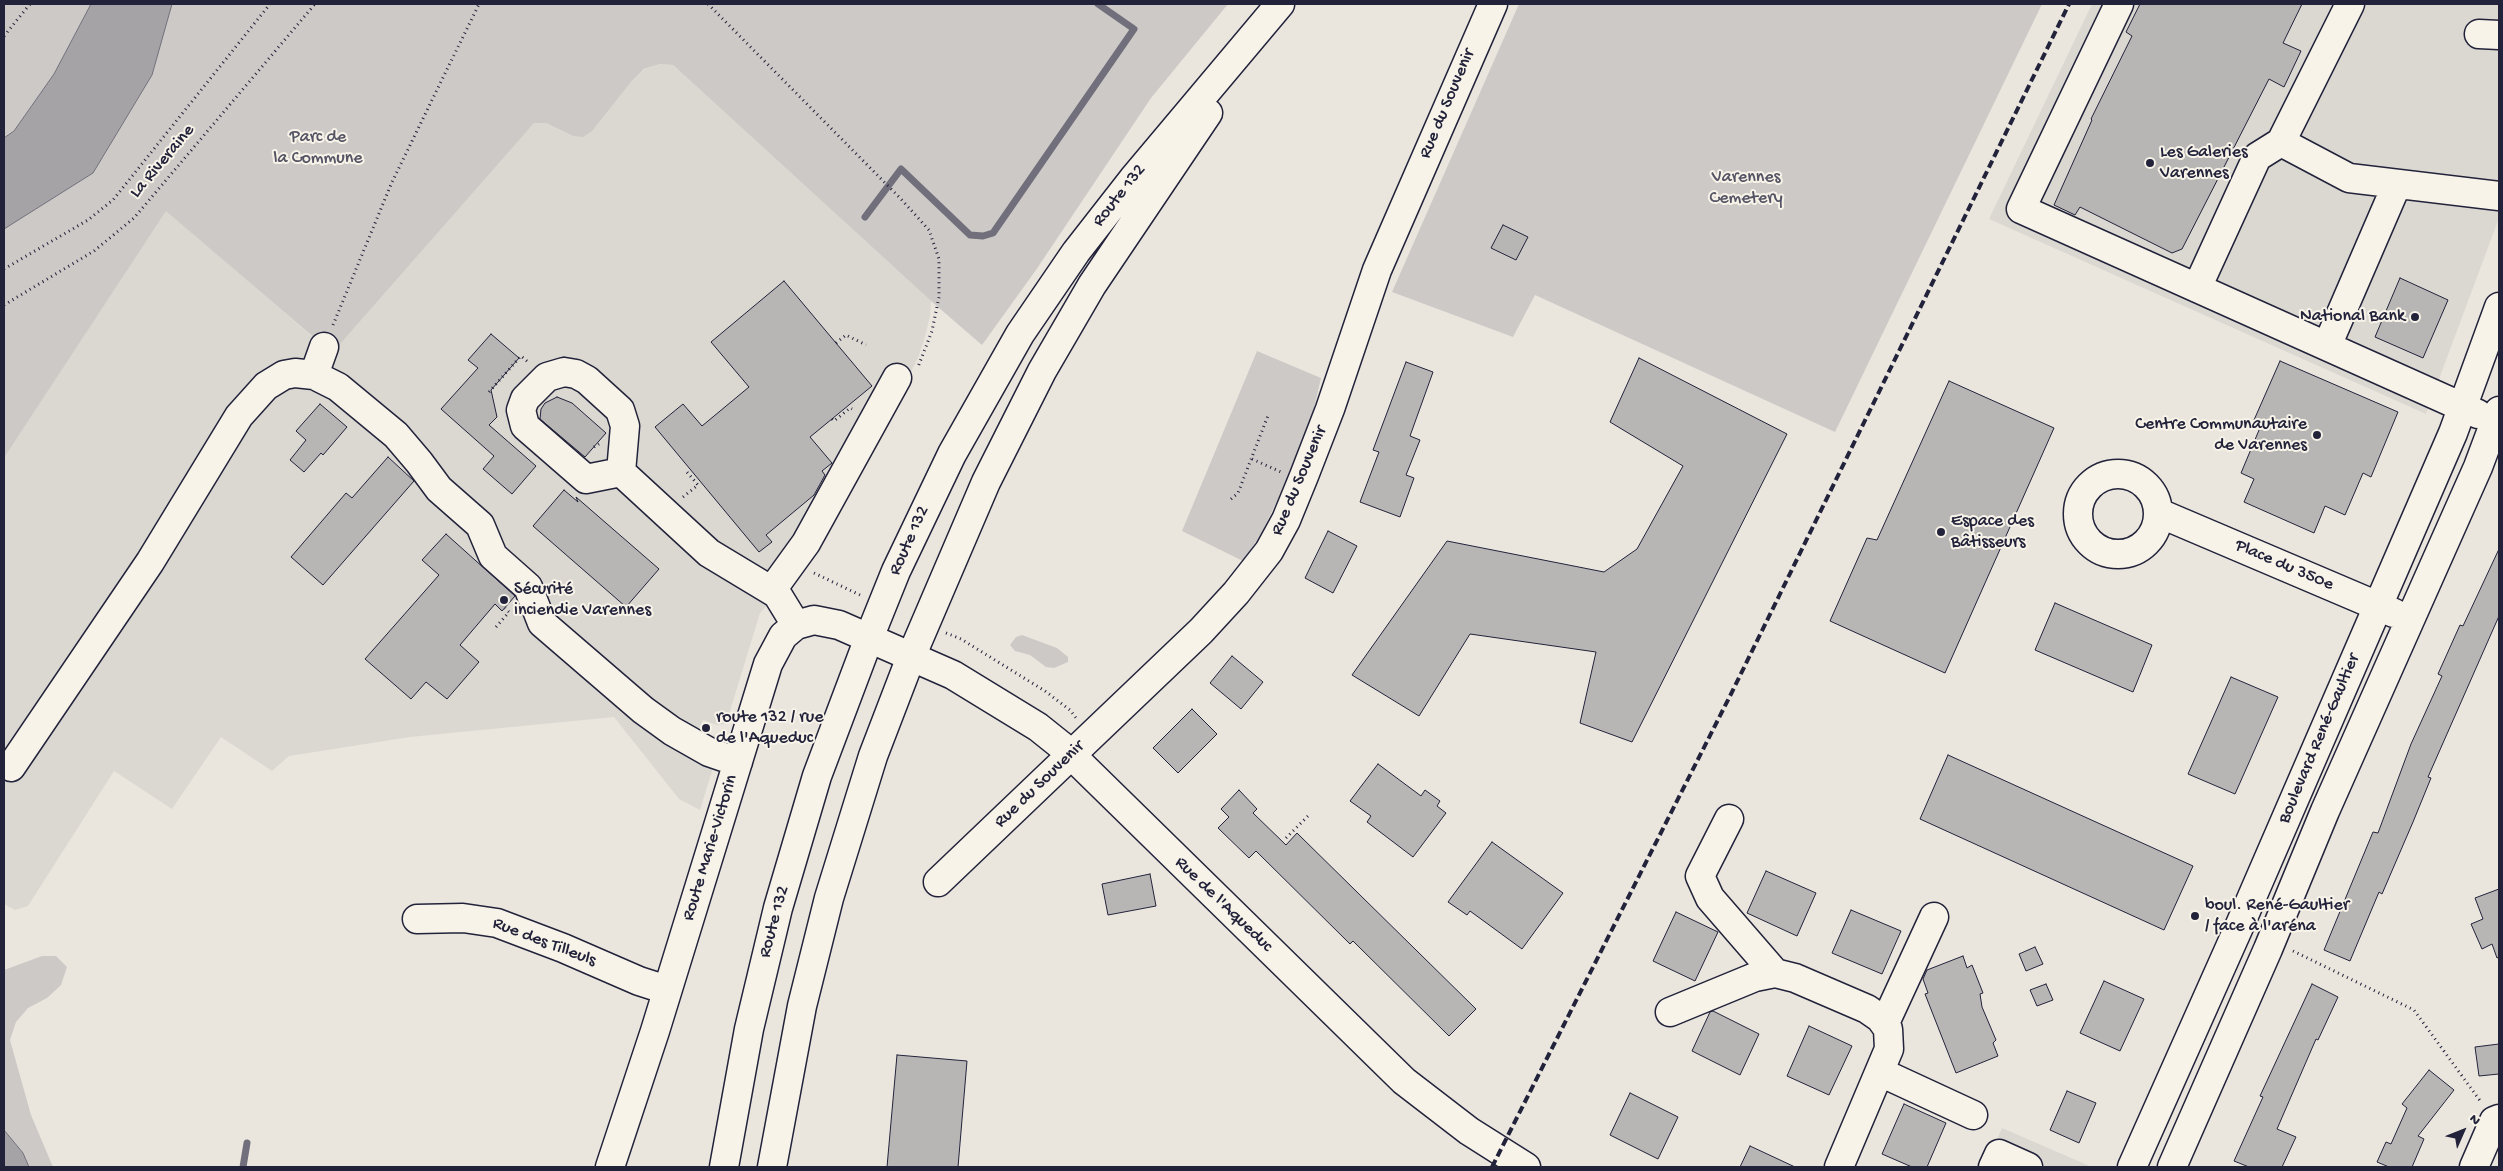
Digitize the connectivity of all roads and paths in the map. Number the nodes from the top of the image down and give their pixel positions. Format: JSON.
{"nodes":[{"id":1,"x":30,"y":4,"type":"edge"},
{"id":2,"x":270,"y":4,"type":"edge"},
{"id":3,"x":315,"y":4,"type":"edge"},
{"id":4,"x":479,"y":4,"type":"edge"},
{"id":5,"x":708,"y":4,"type":"edge"},
{"id":6,"x":1282,"y":4,"type":"edge"},
{"id":7,"x":1492,"y":4,"type":"edge"},
{"id":8,"x":2119,"y":4,"type":"edge"},
{"id":9,"x":2350,"y":4,"type":"edge"},
{"id":10,"x":4,"y":36,"type":"edge"},
{"id":11,"x":2281,"y":142,"type":"junction"},
{"id":12,"x":2397,"y":184,"type":"junction"},
{"id":13,"x":2499,"y":196,"type":"edge"},
{"id":14,"x":4,"y":269,"type":"edge"},
{"id":15,"x":2196,"y":288,"type":"junction"},
{"id":16,"x":4,"y":305,"type":"edge"},
{"id":17,"x":2499,"y":307,"type":"edge"},
{"id":18,"x":836,"y":343,"type":"dead end"},
{"id":19,"x":866,"y":345,"type":"dead end"},
{"id":20,"x":2327,"y":346,"type":"junction"},
{"id":21,"x":324,"y":347,"type":"joint"},
{"id":22,"x":519,"y":358,"type":"dead end"},
{"id":23,"x":314,"y":375,"type":"junction"},
{"id":24,"x":907,"y":375,"type":"joint"},
{"id":25,"x":489,"y":392,"type":"dead end"},
{"id":26,"x":2462,"y":407,"type":"junction"},
{"id":27,"x":848,"y":410,"type":"dead end"},
{"id":28,"x":1269,"y":413,"type":"dead end"},
{"id":29,"x":2497,"y":416,"type":"edge"},
{"id":30,"x":832,"y":418,"type":"dead end"},
{"id":31,"x":1252,"y":459,"type":"junction"},
{"id":32,"x":686,"y":471,"type":"dead end"},
{"id":33,"x":621,"y":472,"type":"dead end"},
{"id":34,"x":1289,"y":476,"type":"dead end"},
{"id":35,"x":683,"y":497,"type":"dead end"},
{"id":36,"x":1231,"y":499,"type":"dead end"},
{"id":37,"x":2159,"y":513,"type":"dead end"},
{"id":38,"x":807,"y":569,"type":"dead end"},
{"id":39,"x":848,"y":589,"type":"dead end"},
{"id":40,"x":772,"y":590,"type":"junction"},
{"id":41,"x":2378,"y":606,"type":"junction"},
{"id":42,"x":505,"y":608,"type":"dead end"},
{"id":43,"x":2409,"y":619,"type":"junction"},
{"id":44,"x":796,"y":625,"type":"junction"},
{"id":45,"x":496,"y":627,"type":"dead end"},
{"id":46,"x":954,"y":636,"type":"dead end"},
{"id":47,"x":869,"y":638,"type":"junction"},
{"id":48,"x":911,"y":657,"type":"junction"},
{"id":49,"x":1078,"y":722,"type":"dead end"},
{"id":50,"x":1071,"y":755,"type":"junction"},
{"id":51,"x":738,"y":762,"type":"junction"},
{"id":52,"x":11,"y":767,"type":"dead end"},
{"id":53,"x":2295,"y":798,"type":"junction"},
{"id":54,"x":2325,"y":811,"type":"junction"},
{"id":55,"x":1308,"y":816,"type":"dead end"},
{"id":56,"x":1729,"y":818,"type":"dead end"},
{"id":57,"x":1286,"y":838,"type":"dead end"},
{"id":58,"x":938,"y":882,"type":"dead end"},
{"id":59,"x":1934,"y":917,"type":"dead end"},
{"id":60,"x":417,"y":919,"type":"dead end"},
{"id":61,"x":2272,"y":941,"type":"junction"},
{"id":62,"x":1775,"y":973,"type":"junction"},
{"id":63,"x":667,"y":990,"type":"junction"},
{"id":64,"x":1670,"y":1012,"type":"dead end"},
{"id":65,"x":1885,"y":1023,"type":"junction"},
{"id":66,"x":1880,"y":1072,"type":"junction"},
{"id":67,"x":1973,"y":1115,"type":"dead end"},
{"id":68,"x":2497,"y":1120,"type":"edge"},
{"id":69,"x":610,"y":1167,"type":"edge"},
{"id":70,"x":724,"y":1167,"type":"edge"},
{"id":71,"x":772,"y":1167,"type":"edge"},
{"id":72,"x":1526,"y":1167,"type":"edge"},
{"id":73,"x":1839,"y":1167,"type":"edge"},
{"id":74,"x":1993,"y":1167,"type":"edge"},
{"id":75,"x":2028,"y":1167,"type":"edge"},
{"id":76,"x":2132,"y":1167,"type":"edge"},
{"id":77,"x":2172,"y":1167,"type":"edge"},
{"id":78,"x":2474,"y":1167,"type":"edge"}],
"edges":[{"from":1,"to":10,"type":"path"},
{"from":2,"to":14,"type":"path"},
{"from":3,"to":16,"type":"path","name":"La Riveraine"},
{"from":4,"to":21,"type":"path"},
{"from":5,"to":24,"type":"path"},
{"from":6,"to":47,"type":"main road","name":"Route 132"},
{"from":6,"to":48,"type":"main road","name":"Route 132"},
{"from":7,"to":50,"type":"main road","name":"Rue du Souvenir"},
{"from":8,"to":15,"type":"main road"},
{"from":9,"to":11,"type":"main road"},
{"from":11,"to":12,"type":"main road"},
{"from":11,"to":15,"type":"main road"},
{"from":12,"to":13,"type":"main road"},
{"from":12,"to":20,"type":"main road"},
{"from":15,"to":20,"type":"main road"},
{"from":17,"to":26,"type":"main road","name":"Boulevard René-Gaultier"},
{"from":18,"to":19,"type":"path"},
{"from":20,"to":26,"type":"main road"},
{"from":21,"to":23,"type":"main road"},
{"from":22,"to":25,"type":"path"},
{"from":23,"to":51,"type":"main road"},
{"from":23,"to":52,"type":"main road"},
{"from":24,"to":40,"type":"main road"},
{"from":26,"to":29,"type":"main road"},
{"from":26,"to":41,"type":"main road","name":"Boulevard René-Gaultier"},
{"from":27,"to":30,"type":"path"},
{"from":28,"to":31,"type":"path"},
{"from":29,"to":43,"type":"main road","name":"Boulevard René-Gaultier"},
{"from":31,"to":34,"type":"path"},
{"from":31,"to":36,"type":"path"},
{"from":32,"to":35,"type":"path"},
{"from":33,"to":40,"type":"main road"},
{"from":37,"to":41,"type":"main road","name":"Place du 350e"},
{"from":38,"to":39,"type":"path"},
{"from":40,"to":44,"type":"main road"},
{"from":41,"to":43,"type":"main road","name":"Place du 350e"},
{"from":41,"to":53,"type":"main road","name":"Boulevard René-Gaultier"},
{"from":42,"to":45,"type":"path"},
{"from":43,"to":54,"type":"main road","name":"Boulevard René-Gaultier"},
{"from":44,"to":47,"type":"main road"},
{"from":44,"to":51,"type":"main road","name":"Route Marie-Victorin"},
{"from":46,"to":49,"type":"path"},
{"from":47,"to":48,"type":"main road"},
{"from":47,"to":70,"type":"main road","name":"Route 132"},
{"from":48,"to":50,"type":"main road","name":"Rue de l'Aqueduc"},
{"from":48,"to":71,"type":"main road","name":"Route 132"},
{"from":50,"to":58,"type":"main road","name":"Rue du Souvenir"},
{"from":50,"to":72,"type":"main road","name":"Rue de l'Aqueduc"},
{"from":51,"to":63,"type":"main road","name":"Route Marie-Victorin"},
{"from":53,"to":54,"type":"main road"},
{"from":53,"to":76,"type":"main road","name":"Boulevard René-Gaultier"},
{"from":54,"to":61,"type":"main road","name":"Boulevard René-Gaultier"},
{"from":55,"to":57,"type":"path"},
{"from":56,"to":62,"type":"main road"},
{"from":59,"to":65,"type":"main road"},
{"from":60,"to":63,"type":"main road","name":"Rue des Tilleuls"},
{"from":61,"to":68,"type":"path"},
{"from":61,"to":77,"type":"main road","name":"Boulevard René-Gaultier"},
{"from":62,"to":64,"type":"main road"},
{"from":62,"to":65,"type":"main road"},
{"from":63,"to":69,"type":"main road","name":"Route Marie-Victorin"},
{"from":65,"to":66,"type":"main road"},
{"from":66,"to":67,"type":"main road"},
{"from":66,"to":73,"type":"main road"},
{"from":68,"to":78,"type":"main road"},
{"from":74,"to":75,"type":"main road"}]}
